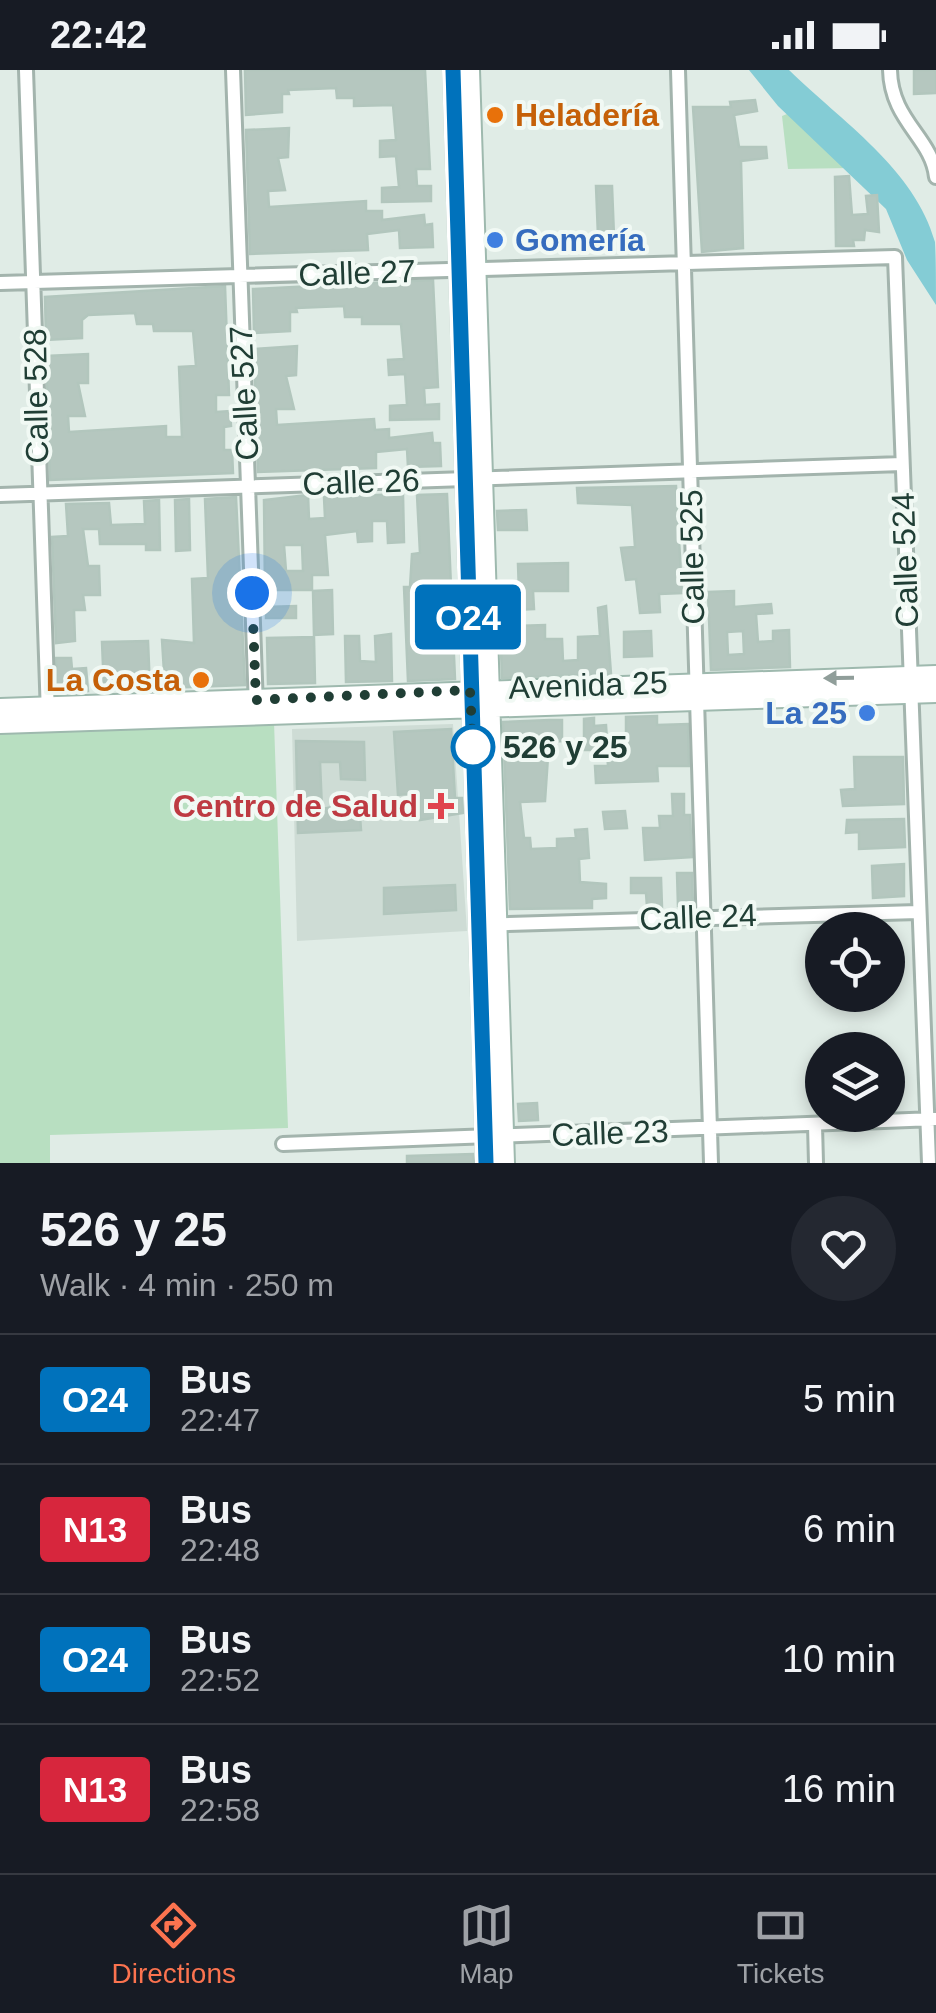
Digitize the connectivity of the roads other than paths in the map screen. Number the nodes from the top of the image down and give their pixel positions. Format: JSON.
{"nodes":[{"id":1,"x":26,"y":70,"type":"edge"},
{"id":2,"x":233,"y":70,"type":"edge"},
{"id":3,"x":452,"y":70,"type":"edge"},
{"id":4,"x":470,"y":70,"type":"edge"},
{"id":5,"x":678,"y":70,"type":"edge"},
{"id":6,"x":890,"y":70,"type":"edge"},
{"id":7,"x":936,"y":178,"type":"edge"},
{"id":8,"x":895,"y":256,"type":"joint"},
{"id":9,"x":684,"y":263,"type":"junction"},
{"id":10,"x":467,"y":270,"type":"junction"},
{"id":11,"x":238,"y":276,"type":"junction"},
{"id":12,"x":33,"y":282,"type":"junction"},
{"id":13,"x":0,"y":284,"type":"edge"},
{"id":14,"x":902,"y":464,"type":"junction"},
{"id":15,"x":690,"y":471,"type":"junction"},
{"id":16,"x":474,"y":478,"type":"junction"},
{"id":17,"x":249,"y":486,"type":"junction"},
{"id":18,"x":39,"y":494,"type":"junction"},
{"id":19,"x":0,"y":495,"type":"edge"},
{"id":20,"x":936,"y":676,"type":"edge"},
{"id":21,"x":910,"y":685,"type":"junction"},
{"id":22,"x":696,"y":691,"type":"junction"},
{"id":23,"x":936,"y":692,"type":"edge"},
{"id":24,"x":480,"y":698,"type":"junction"},
{"id":25,"x":0,"y":708,"type":"edge"},
{"id":26,"x":256,"y":708,"type":"junction"},
{"id":27,"x":48,"y":715,"type":"junction"},
{"id":28,"x":0,"y":724,"type":"edge"},
{"id":29,"x":918,"y":912,"type":"junction"},
{"id":30,"x":704,"y":916,"type":"junction"},
{"id":31,"x":498,"y":923,"type":"junction"},
{"id":32,"x":478,"y":925,"type":"junction"},
{"id":33,"x":932,"y":1119,"type":"edge"},
{"id":34,"x":905,"y":1120,"type":"edge"},
{"id":35,"x":805,"y":1125,"type":"edge"},
{"id":36,"x":709,"y":1129,"type":"junction"},
{"id":37,"x":814,"y":1132,"type":"edge"},
{"id":38,"x":495,"y":1137,"type":"junction"},
{"id":39,"x":284,"y":1144,"type":"dead end"},
{"id":40,"x":486,"y":1163,"type":"edge"},
{"id":41,"x":505,"y":1163,"type":"edge"},
{"id":42,"x":711,"y":1163,"type":"edge"},
{"id":43,"x":816,"y":1163,"type":"edge"},
{"id":44,"x":929,"y":1163,"type":"edge"}],
"edges":[{"from":1,"to":12,"type":"street","name":"Calle 528"},
{"from":2,"to":11,"type":"street","name":"Calle 527"},
{"from":3,"to":10,"type":"main road"},
{"from":4,"to":10,"type":"main road"},
{"from":5,"to":9,"type":"street","name":"Calle 525"},
{"from":6,"to":7,"type":"street"},
{"from":8,"to":9,"type":"street","name":"Calle 27"},
{"from":8,"to":14,"type":"street","name":"Calle 524"},
{"from":9,"to":10,"type":"street","name":"Calle 27"},
{"from":9,"to":15,"type":"street","name":"Calle 525"},
{"from":10,"to":11,"type":"street","name":"Calle 27"},
{"from":10,"to":16,"type":"main road"},
{"from":11,"to":12,"type":"street","name":"Calle 27"},
{"from":11,"to":17,"type":"street","name":"Calle 527"},
{"from":12,"to":13,"type":"street","name":"Calle 27"},
{"from":12,"to":18,"type":"street","name":"Calle 528"},
{"from":14,"to":15,"type":"street","name":"Calle 26"},
{"from":14,"to":21,"type":"street","name":"Calle 524"},
{"from":15,"to":16,"type":"street","name":"Calle 26"},
{"from":15,"to":22,"type":"street","name":"Calle 525"},
{"from":16,"to":17,"type":"street","name":"Calle 26"},
{"from":16,"to":24,"type":"main road"},
{"from":17,"to":18,"type":"street","name":"Calle 26"},
{"from":17,"to":26,"type":"street","name":"Calle 527"},
{"from":18,"to":19,"type":"street","name":"Calle 26"},
{"from":18,"to":27,"type":"street","name":"Calle 528"},
{"from":20,"to":21,"type":"main road","name":"Avenida 25"},
{"from":21,"to":22,"type":"main road","name":"Avenida 25"},
{"from":21,"to":23,"type":"main road","name":"Avenida 25"},
{"from":21,"to":29,"type":"street","name":"Calle 524"},
{"from":22,"to":24,"type":"main road","name":"Avenida 25"},
{"from":22,"to":30,"type":"street","name":"Calle 525"},
{"from":24,"to":26,"type":"main road","name":"Avenida 25"},
{"from":24,"to":31,"type":"main road"},
{"from":24,"to":32,"type":"main road"},
{"from":25,"to":27,"type":"main road","name":"Avenida 25"},
{"from":26,"to":27,"type":"main road","name":"Avenida 25"},
{"from":27,"to":28,"type":"main road","name":"Avenida 25"},
{"from":29,"to":30,"type":"street","name":"Calle 24"},
{"from":29,"to":33,"type":"street","name":"Calle 524"},
{"from":30,"to":31,"type":"street","name":"Calle 24"},
{"from":30,"to":36,"type":"street","name":"Calle 525"},
{"from":31,"to":32,"type":"street","name":"Calle 24"},
{"from":31,"to":38,"type":"main road"},
{"from":32,"to":38,"type":"main road"},
{"from":33,"to":34,"type":"street","name":"Calle 23"},
{"from":33,"to":44,"type":"street","name":"Calle 524"},
{"from":35,"to":36,"type":"street","name":"Calle 23"},
{"from":36,"to":38,"type":"street","name":"Calle 23"},
{"from":36,"to":42,"type":"street","name":"Calle 525"},
{"from":37,"to":43,"type":"street"},
{"from":38,"to":39,"type":"street","name":"Calle 23"},
{"from":38,"to":40,"type":"main road"},
{"from":38,"to":41,"type":"main road"}]}
